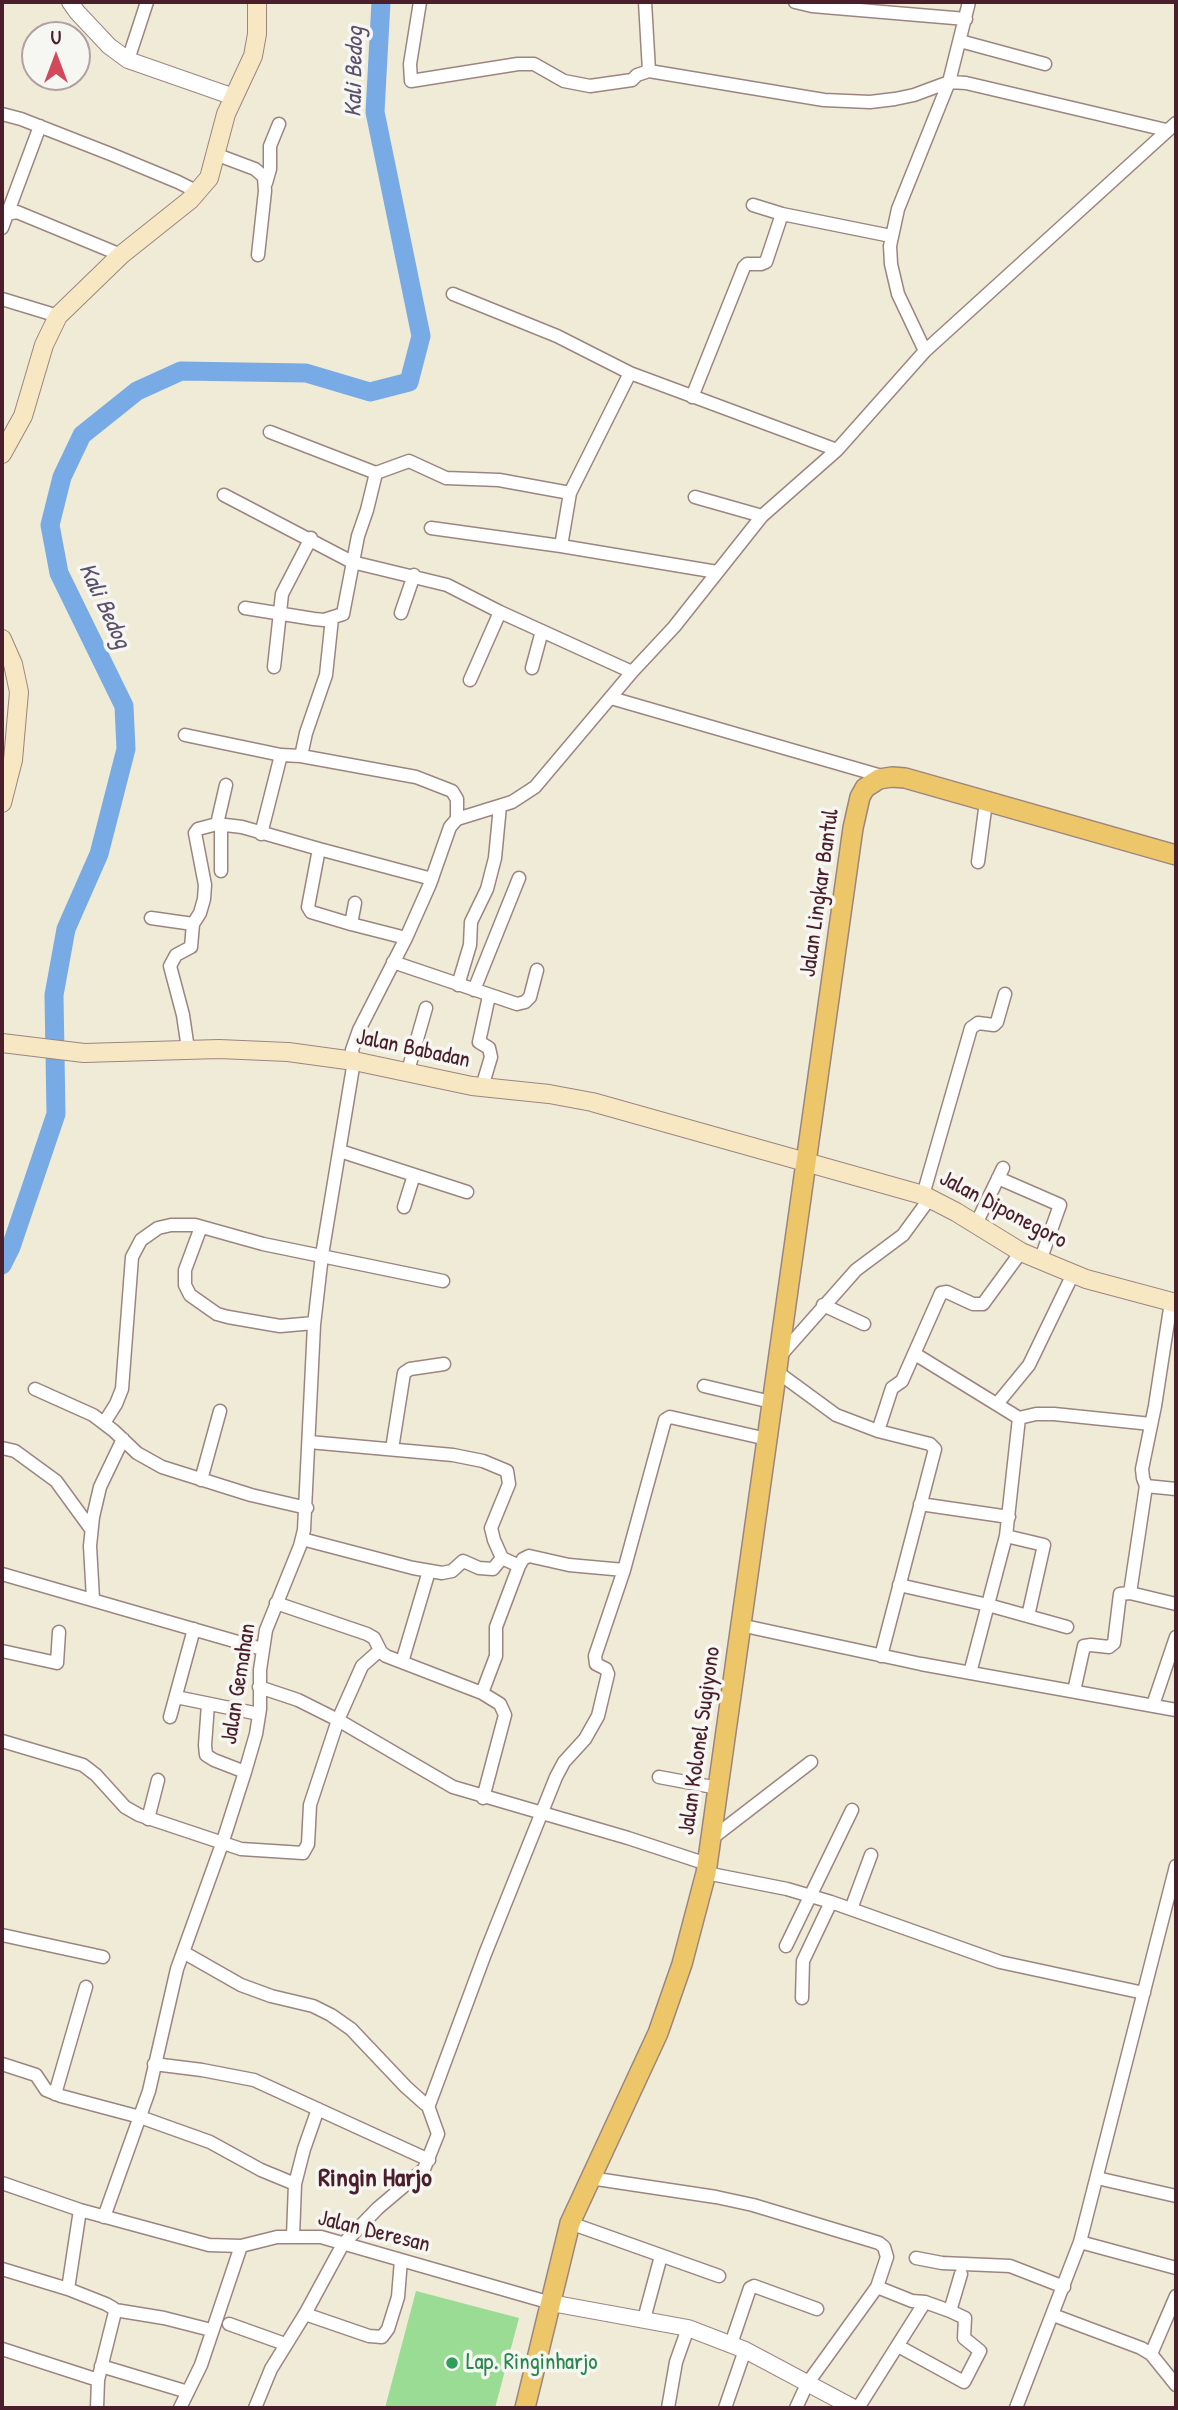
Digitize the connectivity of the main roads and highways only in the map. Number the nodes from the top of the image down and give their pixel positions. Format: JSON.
{"nodes":[{"id":1,"x":257,"y":2,"type":"edge"},
{"id":2,"x":2,"y":454,"type":"edge"},
{"id":3,"x":2,"y":639,"type":"edge"},
{"id":4,"x":2,"y":803,"type":"edge"},
{"id":5,"x":1176,"y":855,"type":"edge"},
{"id":6,"x":2,"y":1043,"type":"edge"},
{"id":7,"x":805,"y":1162,"type":"junction"},
{"id":8,"x":1174,"y":1303,"type":"edge"},
{"id":9,"x":525,"y":2408,"type":"edge"}],
"edges":[{"from":1,"to":2,"type":"main road"},
{"from":3,"to":4,"type":"main road"},
{"from":5,"to":7,"type":"main road","name":"Jalan Lingkar Bantul"},
{"from":6,"to":7,"type":"main road","name":"Jalan Babadan"},
{"from":7,"to":8,"type":"main road","name":"Jalan Diponegoro"},
{"from":7,"to":9,"type":"main road","name":"Jalan Kolonel Sugiyono"}]}
